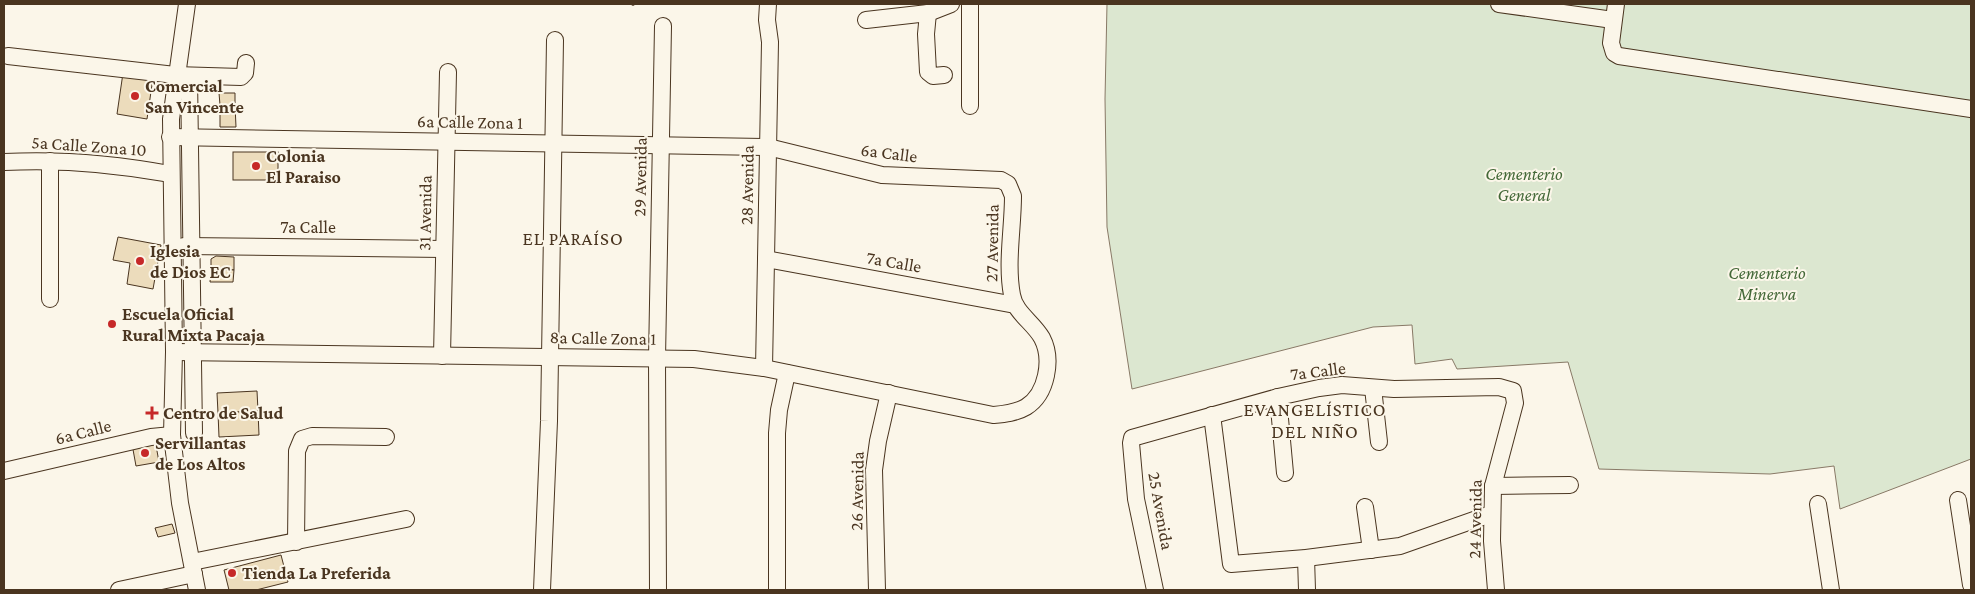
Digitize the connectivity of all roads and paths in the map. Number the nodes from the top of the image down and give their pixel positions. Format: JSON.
{"nodes":[{"id":1,"x":187,"y":4,"type":"edge"},
{"id":2,"x":768,"y":4,"type":"edge"},
{"id":3,"x":951,"y":4,"type":"edge"},
{"id":4,"x":970,"y":4,"type":"edge"},
{"id":5,"x":1499,"y":4,"type":"edge"},
{"id":6,"x":1616,"y":4,"type":"edge"},
{"id":7,"x":928,"y":13,"type":"junction"},
{"id":8,"x":866,"y":20,"type":"dead end"},
{"id":9,"x":1613,"y":20,"type":"junction"},
{"id":10,"x":663,"y":26,"type":"dead end"},
{"id":11,"x":555,"y":40,"type":"dead end"},
{"id":12,"x":8,"y":56,"type":"dead end"},
{"id":13,"x":246,"y":63,"type":"dead end"},
{"id":14,"x":448,"y":72,"type":"dead end"},
{"id":15,"x":182,"y":76,"type":"junction"},
{"id":16,"x":944,"y":76,"type":"dead end"},
{"id":17,"x":970,"y":106,"type":"dead end"},
{"id":18,"x":1971,"y":109,"type":"edge"},
{"id":19,"x":170,"y":137,"type":"junction"},
{"id":20,"x":191,"y":138,"type":"junction"},
{"id":21,"x":446,"y":142,"type":"junction"},
{"id":22,"x":553,"y":143,"type":"junction"},
{"id":23,"x":661,"y":145,"type":"junction"},
{"id":24,"x":768,"y":147,"type":"junction"},
{"id":25,"x":50,"y":161,"type":"junction"},
{"id":26,"x":4,"y":162,"type":"edge"},
{"id":27,"x":170,"y":174,"type":"junction"},
{"id":28,"x":1008,"y":184,"type":"joint"},
{"id":29,"x":172,"y":246,"type":"junction"},
{"id":30,"x":193,"y":246,"type":"junction"},
{"id":31,"x":444,"y":249,"type":"junction"},
{"id":32,"x":766,"y":259,"type":"junction"},
{"id":33,"x":50,"y":299,"type":"dead end"},
{"id":34,"x":1015,"y":305,"type":"junction"},
{"id":35,"x":174,"y":352,"type":"junction"},
{"id":36,"x":194,"y":352,"type":"junction"},
{"id":37,"x":442,"y":356,"type":"junction"},
{"id":38,"x":550,"y":358,"type":"junction"},
{"id":39,"x":657,"y":359,"type":"junction"},
{"id":40,"x":764,"y":368,"type":"junction"},
{"id":41,"x":787,"y":372,"type":"junction"},
{"id":42,"x":1373,"y":388,"type":"junction"},
{"id":43,"x":1513,"y":391,"type":"joint"},
{"id":44,"x":889,"y":393,"type":"junction"},
{"id":45,"x":1278,"y":397,"type":"junction"},
{"id":46,"x":1026,"y":407,"type":"joint"},
{"id":47,"x":1212,"y":415,"type":"junction"},
{"id":48,"x":194,"y":433,"type":"dead end"},
{"id":49,"x":172,"y":435,"type":"junction"},
{"id":50,"x":386,"y":437,"type":"dead end"},
{"id":51,"x":1132,"y":438,"type":"joint"},
{"id":52,"x":1379,"y":442,"type":"dead end"},
{"id":53,"x":4,"y":471,"type":"edge"},
{"id":54,"x":1285,"y":472,"type":"dead end"},
{"id":55,"x":1570,"y":485,"type":"dead end"},
{"id":56,"x":1493,"y":486,"type":"junction"},
{"id":57,"x":1958,"y":500,"type":"dead end"},
{"id":58,"x":1818,"y":504,"type":"dead end"},
{"id":59,"x":1366,"y":507,"type":"dead end"},
{"id":60,"x":1491,"y":514,"type":"junction"},
{"id":61,"x":406,"y":519,"type":"dead end"},
{"id":62,"x":296,"y":542,"type":"junction"},
{"id":63,"x":1371,"y":550,"type":"junction"},
{"id":64,"x":1306,"y":558,"type":"junction"},
{"id":65,"x":193,"y":568,"type":"junction"},
{"id":66,"x":1971,"y":585,"type":"edge"},
{"id":67,"x":118,"y":590,"type":"edge"},
{"id":68,"x":197,"y":590,"type":"edge"},
{"id":69,"x":542,"y":590,"type":"edge"},
{"id":70,"x":658,"y":590,"type":"edge"},
{"id":71,"x":777,"y":590,"type":"edge"},
{"id":72,"x":877,"y":590,"type":"edge"},
{"id":73,"x":1155,"y":590,"type":"edge"},
{"id":74,"x":1307,"y":590,"type":"edge"},
{"id":75,"x":1496,"y":590,"type":"edge"},
{"id":76,"x":1832,"y":590,"type":"edge"}],
"edges":[{"from":1,"to":15,"type":"street"},
{"from":2,"to":24,"type":"street","name":"28 Avenida"},
{"from":3,"to":7,"type":"street"},
{"from":4,"to":17,"type":"street"},
{"from":5,"to":9,"type":"street"},
{"from":6,"to":9,"type":"street"},
{"from":7,"to":8,"type":"street"},
{"from":7,"to":16,"type":"street"},
{"from":9,"to":18,"type":"street"},
{"from":10,"to":23,"type":"street","name":"29 Avenida"},
{"from":11,"to":22,"type":"street"},
{"from":12,"to":15,"type":"street"},
{"from":13,"to":15,"type":"street"},
{"from":14,"to":21,"type":"street","name":"31 Avenida"},
{"from":15,"to":19,"type":"street"},
{"from":15,"to":20,"type":"street"},
{"from":19,"to":20,"type":"street","name":"6a Calle Zona 1"},
{"from":19,"to":27,"type":"street"},
{"from":20,"to":21,"type":"street","name":"6a Calle Zona 1"},
{"from":20,"to":30,"type":"street"},
{"from":21,"to":22,"type":"street","name":"6a Calle Zona 1"},
{"from":21,"to":31,"type":"street","name":"31 Avenida"},
{"from":22,"to":23,"type":"street","name":"6a Calle Zona 1"},
{"from":22,"to":38,"type":"street"},
{"from":23,"to":24,"type":"street","name":"6a Calle Zona 1"},
{"from":23,"to":39,"type":"street","name":"29 Avenida"},
{"from":24,"to":28,"type":"street","name":"6a Calle"},
{"from":24,"to":32,"type":"street","name":"28 Avenida"},
{"from":25,"to":26,"type":"street","name":"5a Calle Zona 10"},
{"from":25,"to":27,"type":"street","name":"5a Calle Zona 10"},
{"from":25,"to":33,"type":"street"},
{"from":27,"to":29,"type":"street"},
{"from":28,"to":34,"type":"street","name":"27 Avenida"},
{"from":29,"to":30,"type":"street","name":"7a Calle"},
{"from":29,"to":35,"type":"street"},
{"from":30,"to":31,"type":"street","name":"7a Calle"},
{"from":30,"to":36,"type":"street"},
{"from":31,"to":37,"type":"street","name":"31 Avenida"},
{"from":32,"to":34,"type":"street","name":"7a Calle"},
{"from":32,"to":40,"type":"street","name":"28 Avenida"},
{"from":34,"to":46,"type":"street","name":"27 Avenida"},
{"from":35,"to":36,"type":"street","name":"8a Calle Zona 1"},
{"from":35,"to":49,"type":"street"},
{"from":36,"to":37,"type":"street","name":"8a Calle Zona 1"},
{"from":36,"to":48,"type":"street"},
{"from":37,"to":38,"type":"street","name":"8a Calle Zona 1"},
{"from":38,"to":39,"type":"street","name":"8a Calle Zona 1"},
{"from":38,"to":69,"type":"street"},
{"from":39,"to":40,"type":"street","name":"8a Calle Zona 1"},
{"from":39,"to":70,"type":"street"},
{"from":40,"to":41,"type":"street","name":"8a Calle Zona 1"},
{"from":41,"to":44,"type":"street","name":"8a Calle Zona 1"},
{"from":41,"to":71,"type":"street"},
{"from":42,"to":43,"type":"street","name":"7a Calle"},
{"from":42,"to":45,"type":"street","name":"7a Calle"},
{"from":42,"to":52,"type":"street"},
{"from":43,"to":56,"type":"street","name":"24 Avenida"},
{"from":44,"to":46,"type":"street","name":"8a Calle Zona 1"},
{"from":44,"to":72,"type":"street","name":"26 Avenida"},
{"from":45,"to":47,"type":"street","name":"7a Calle"},
{"from":45,"to":54,"type":"street"},
{"from":47,"to":51,"type":"street","name":"7a Calle"},
{"from":47,"to":64,"type":"street"},
{"from":49,"to":53,"type":"street","name":"6a Calle"},
{"from":49,"to":65,"type":"street"},
{"from":50,"to":62,"type":"street"},
{"from":51,"to":73,"type":"street","name":"25 Avenida"},
{"from":55,"to":56,"type":"street"},
{"from":56,"to":60,"type":"street","name":"24 Avenida"},
{"from":57,"to":66,"type":"street"},
{"from":58,"to":76,"type":"street"},
{"from":59,"to":63,"type":"street"},
{"from":60,"to":63,"type":"street"},
{"from":60,"to":75,"type":"street","name":"24 Avenida"},
{"from":61,"to":62,"type":"street"},
{"from":62,"to":65,"type":"street"},
{"from":63,"to":64,"type":"street"},
{"from":64,"to":74,"type":"street"},
{"from":65,"to":67,"type":"street"},
{"from":65,"to":68,"type":"street"}]}
